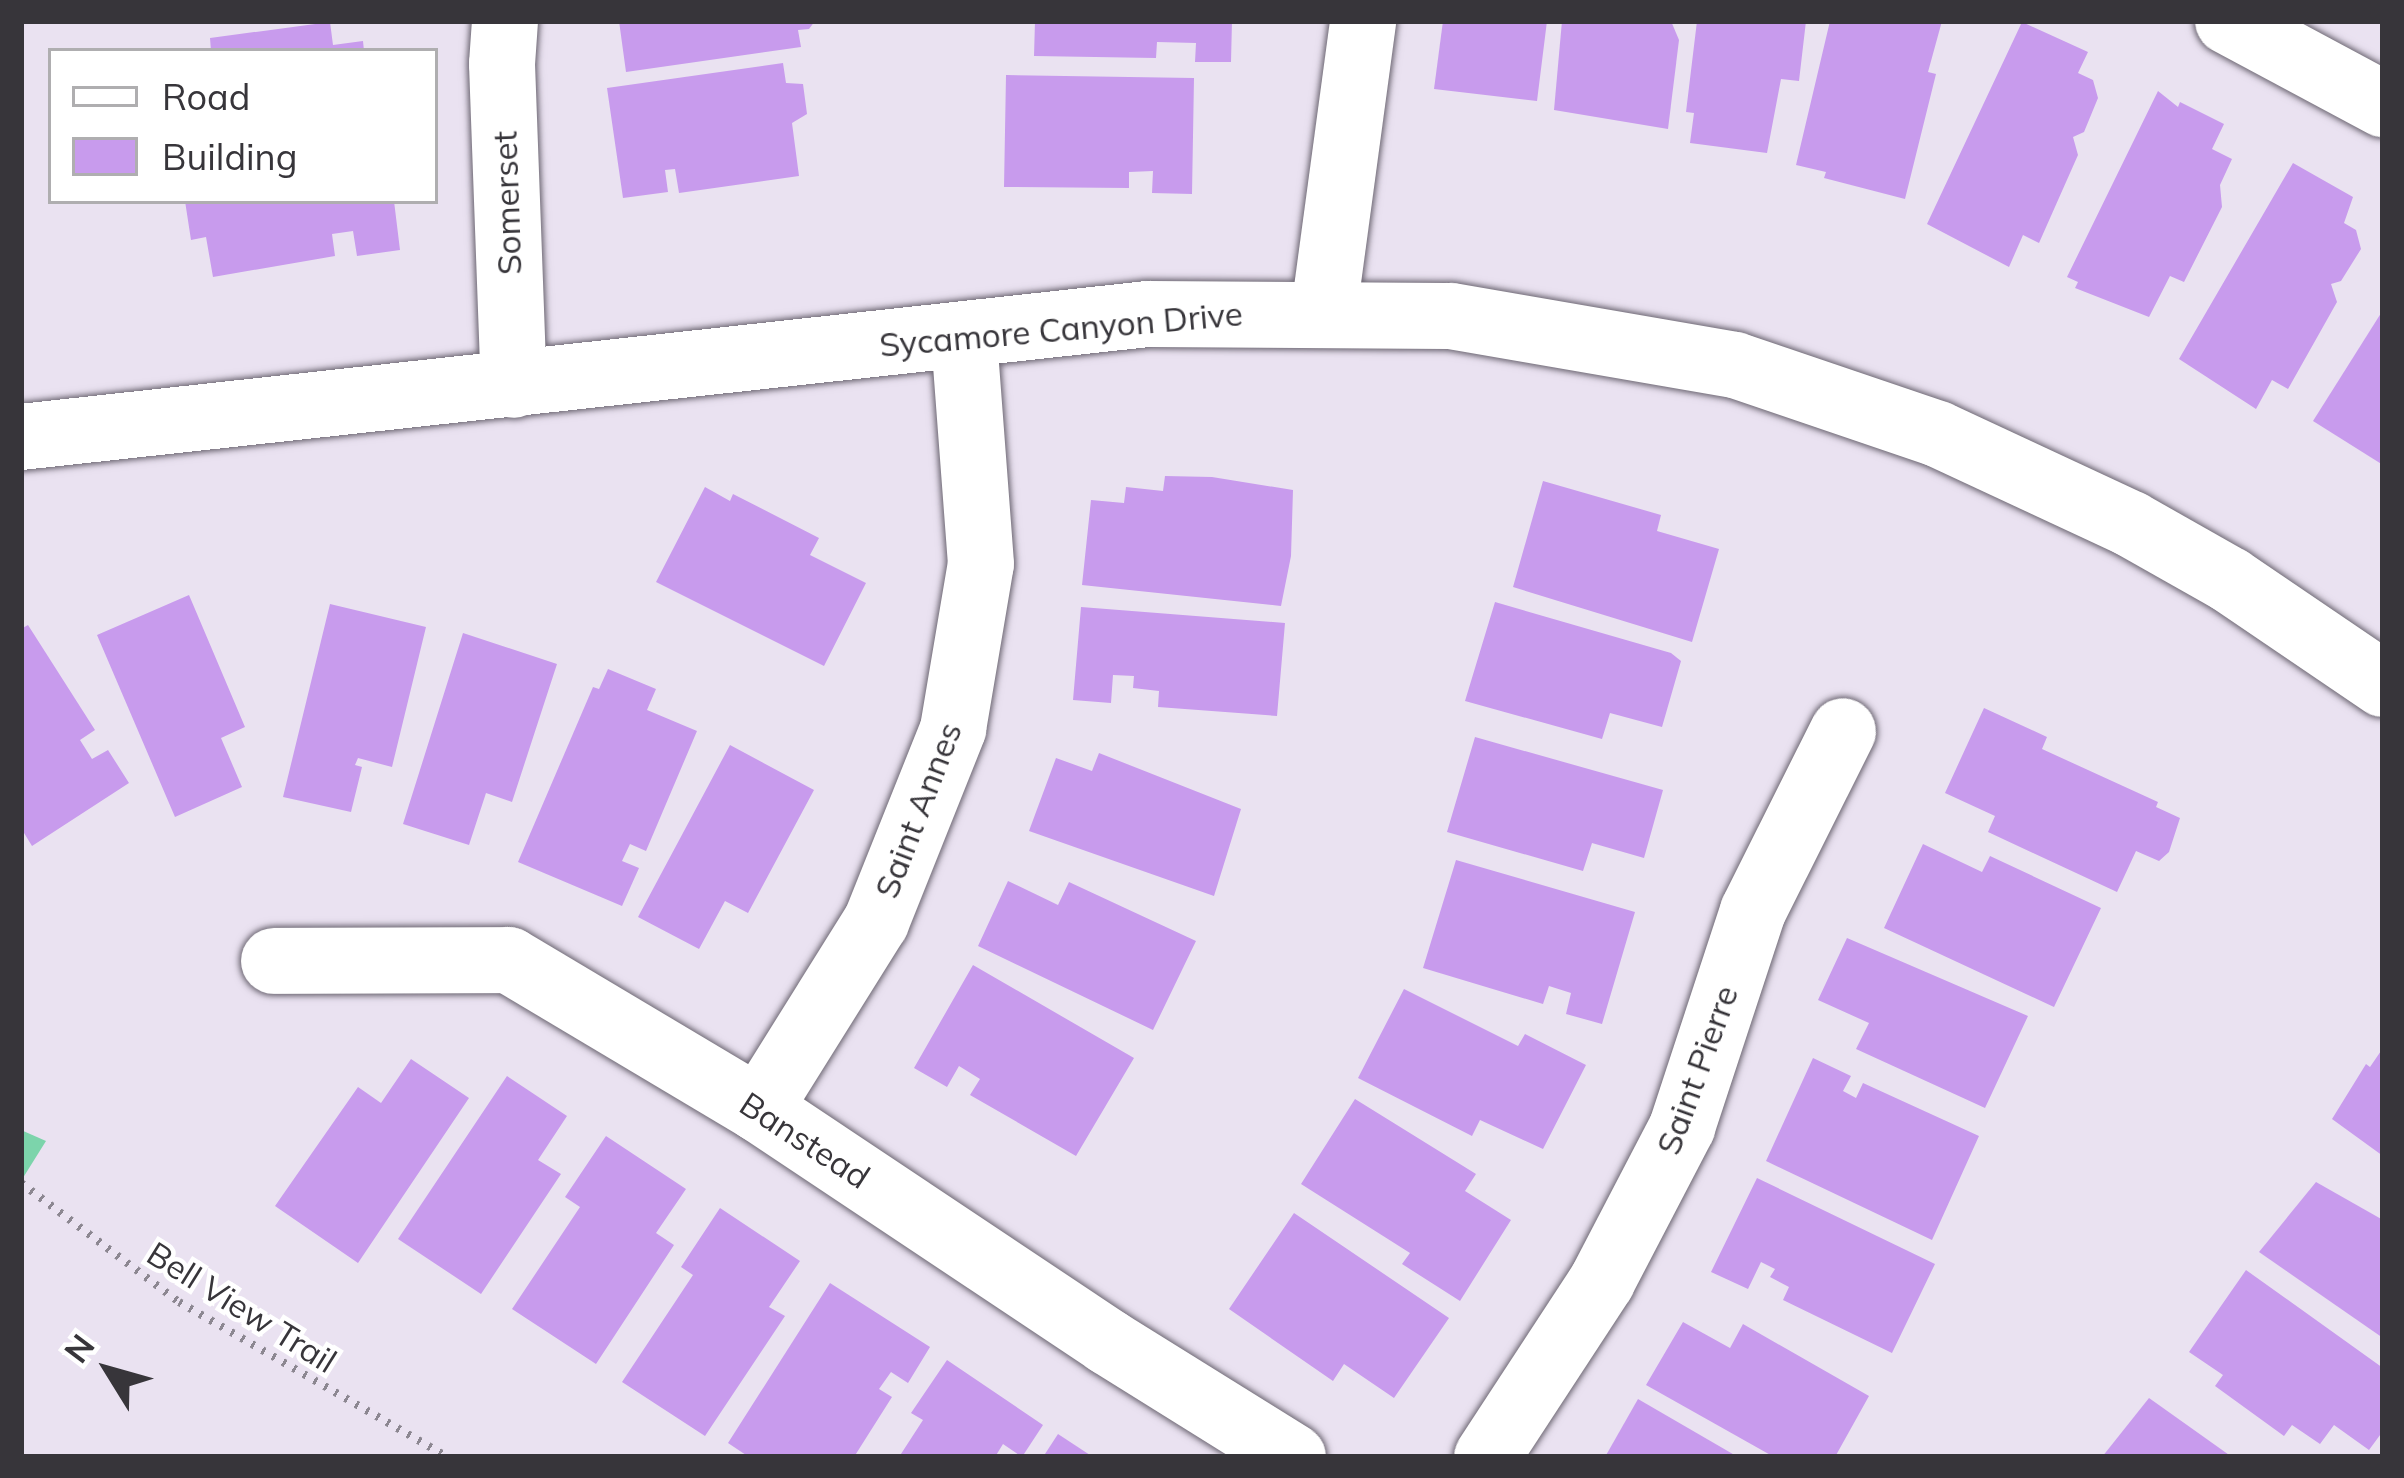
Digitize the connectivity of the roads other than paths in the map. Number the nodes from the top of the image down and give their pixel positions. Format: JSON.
{"nodes":[{"id":1,"x":506,"y":21,"type":"edge"},
{"id":2,"x":1363,"y":21,"type":"edge"},
{"id":3,"x":2228,"y":21,"type":"edge"},
{"id":4,"x":2383,"y":104,"type":"edge"},
{"id":5,"x":1324,"y":311,"type":"junction"},
{"id":6,"x":964,"y":336,"type":"junction"},
{"id":7,"x":514,"y":385,"type":"junction"},
{"id":8,"x":21,"y":437,"type":"edge"},
{"id":9,"x":2383,"y":684,"type":"edge"},
{"id":10,"x":1843,"y":731,"type":"dead end"},
{"id":11,"x":274,"y":961,"type":"dead end"},
{"id":12,"x":759,"y":1109,"type":"junction"},
{"id":13,"x":1293,"y":1457,"type":"edge"},
{"id":14,"x":1487,"y":1457,"type":"edge"}],
"edges":[{"from":1,"to":7,"type":"street","name":"Somerset"},
{"from":2,"to":5,"type":"street"},
{"from":3,"to":4,"type":"street"},
{"from":5,"to":6,"type":"street","name":"Sycamore Canyon Drive"},
{"from":5,"to":9,"type":"street","name":"Sycamore Canyon Drive"},
{"from":6,"to":7,"type":"street","name":"Sycamore Canyon Drive"},
{"from":6,"to":12,"type":"street","name":"Saint Annes"},
{"from":7,"to":8,"type":"street","name":"Sycamore Canyon Drive"},
{"from":10,"to":14,"type":"street","name":"Saint Pierre"},
{"from":11,"to":12,"type":"street","name":"Banstead"},
{"from":12,"to":13,"type":"street","name":"Banstead"}]}
